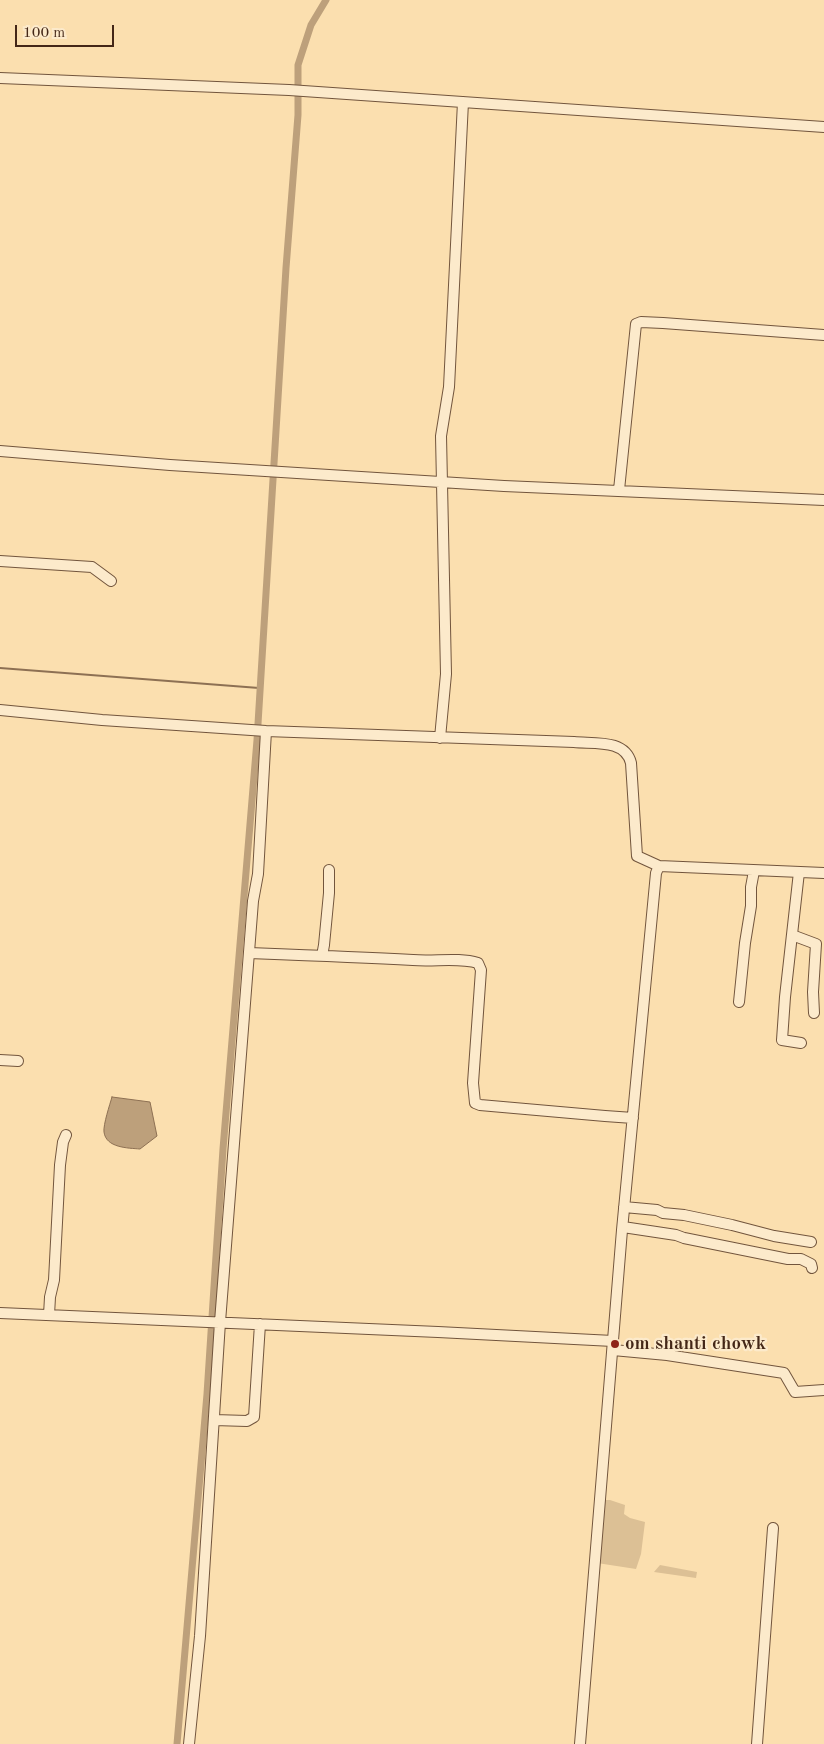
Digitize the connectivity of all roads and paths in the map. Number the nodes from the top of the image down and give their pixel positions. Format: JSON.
{"nodes":[{"id":1,"x":0,"y":78,"type":"edge"},
{"id":2,"x":463,"y":102,"type":"junction"},
{"id":3,"x":824,"y":127,"type":"edge"},
{"id":4,"x":824,"y":335,"type":"edge"},
{"id":5,"x":0,"y":451,"type":"edge"},
{"id":6,"x":441,"y":482,"type":"junction"},
{"id":7,"x":619,"y":490,"type":"junction"},
{"id":8,"x":824,"y":500,"type":"edge"},
{"id":9,"x":0,"y":561,"type":"edge"},
{"id":10,"x":112,"y":581,"type":"dead end"},
{"id":11,"x":0,"y":710,"type":"edge"},
{"id":12,"x":259,"y":731,"type":"junction"},
{"id":13,"x":440,"y":738,"type":"junction"},
{"id":14,"x":659,"y":866,"type":"junction"},
{"id":15,"x":329,"y":870,"type":"dead end"},
{"id":16,"x":754,"y":871,"type":"junction"},
{"id":17,"x":799,"y":872,"type":"junction"},
{"id":18,"x":824,"y":873,"type":"edge"},
{"id":19,"x":792,"y":935,"type":"junction"},
{"id":20,"x":250,"y":953,"type":"junction"},
{"id":21,"x":322,"y":956,"type":"junction"},
{"id":22,"x":739,"y":1002,"type":"dead end"},
{"id":23,"x":814,"y":1013,"type":"dead end"},
{"id":24,"x":801,"y":1043,"type":"dead end"},
{"id":25,"x":0,"y":1060,"type":"edge"},
{"id":26,"x":18,"y":1061,"type":"dead end"},
{"id":27,"x":633,"y":1118,"type":"junction"},
{"id":28,"x":66,"y":1136,"type":"dead end"},
{"id":29,"x":624,"y":1207,"type":"junction"},
{"id":30,"x":622,"y":1227,"type":"junction"},
{"id":31,"x":811,"y":1242,"type":"dead end"},
{"id":32,"x":812,"y":1268,"type":"dead end"},
{"id":33,"x":0,"y":1313,"type":"edge"},
{"id":34,"x":49,"y":1315,"type":"junction"},
{"id":35,"x":220,"y":1322,"type":"junction"},
{"id":36,"x":260,"y":1324,"type":"junction"},
{"id":37,"x":613,"y":1345,"type":"junction"},
{"id":38,"x":824,"y":1390,"type":"edge"},
{"id":39,"x":214,"y":1420,"type":"junction"},
{"id":40,"x":773,"y":1528,"type":"dead end"},
{"id":41,"x":189,"y":1744,"type":"edge"},
{"id":42,"x":580,"y":1744,"type":"edge"},
{"id":43,"x":757,"y":1744,"type":"edge"}],
"edges":[{"from":1,"to":2,"type":"street"},
{"from":2,"to":3,"type":"street"},
{"from":2,"to":6,"type":"street"},
{"from":4,"to":7,"type":"street"},
{"from":5,"to":6,"type":"street"},
{"from":6,"to":7,"type":"street"},
{"from":6,"to":13,"type":"street"},
{"from":7,"to":8,"type":"street"},
{"from":9,"to":10,"type":"street"},
{"from":11,"to":12,"type":"street"},
{"from":12,"to":13,"type":"street"},
{"from":12,"to":20,"type":"street"},
{"from":13,"to":14,"type":"street"},
{"from":14,"to":16,"type":"street"},
{"from":14,"to":27,"type":"street"},
{"from":15,"to":21,"type":"street"},
{"from":16,"to":17,"type":"street"},
{"from":16,"to":22,"type":"street"},
{"from":17,"to":18,"type":"street"},
{"from":17,"to":19,"type":"street"},
{"from":19,"to":23,"type":"street"},
{"from":19,"to":24,"type":"street"},
{"from":20,"to":21,"type":"street"},
{"from":20,"to":35,"type":"street"},
{"from":21,"to":27,"type":"street"},
{"from":25,"to":26,"type":"street"},
{"from":27,"to":29,"type":"street"},
{"from":28,"to":34,"type":"street"},
{"from":29,"to":30,"type":"street"},
{"from":29,"to":31,"type":"street"},
{"from":30,"to":32,"type":"street"},
{"from":30,"to":37,"type":"street"},
{"from":33,"to":34,"type":"street"},
{"from":34,"to":35,"type":"street"},
{"from":35,"to":36,"type":"street"},
{"from":35,"to":39,"type":"street"},
{"from":36,"to":37,"type":"street"},
{"from":36,"to":39,"type":"street"},
{"from":37,"to":38,"type":"street"},
{"from":37,"to":42,"type":"street"},
{"from":39,"to":41,"type":"street"},
{"from":40,"to":43,"type":"street"}]}
